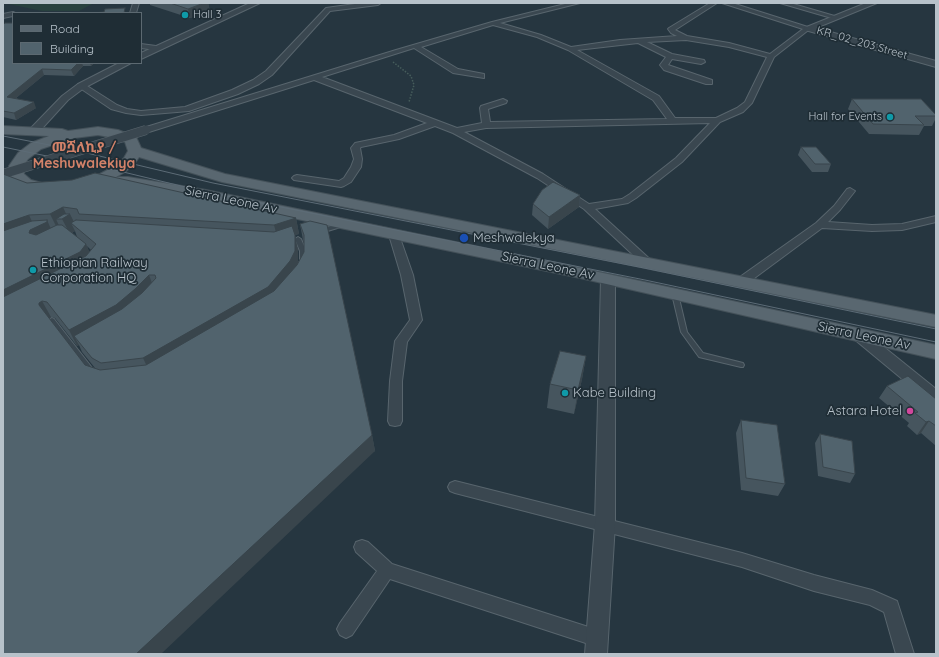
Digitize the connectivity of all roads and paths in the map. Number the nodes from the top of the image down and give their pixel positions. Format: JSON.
{"nodes":[{"id":1,"x":256,"y":3,"type":"edge"},
{"id":2,"x":378,"y":3,"type":"edge"},
{"id":3,"x":576,"y":3,"type":"edge"},
{"id":4,"x":714,"y":3,"type":"edge"},
{"id":5,"x":725,"y":3,"type":"edge"},
{"id":6,"x":783,"y":3,"type":"edge"},
{"id":7,"x":872,"y":3,"type":"edge"},
{"id":8,"x":331,"y":6,"type":"edge"},
{"id":9,"x":835,"y":17,"type":"junction"},
{"id":10,"x":494,"y":23,"type":"junction"},
{"id":11,"x":808,"y":28,"type":"junction"},
{"id":12,"x":686,"y":38,"type":"junction"},
{"id":13,"x":640,"y":41,"type":"junction"},
{"id":14,"x":142,"y":46,"type":"edge"},
{"id":15,"x":415,"y":46,"type":"junction"},
{"id":16,"x":156,"y":48,"type":"junction"},
{"id":17,"x":570,"y":49,"type":"junction"},
{"id":18,"x":142,"y":55,"type":"edge"},
{"id":19,"x":384,"y":56,"type":"junction"},
{"id":20,"x":670,"y":56,"type":"junction"},
{"id":21,"x":771,"y":56,"type":"junction"},
{"id":22,"x":701,"y":62,"type":"dead end"},
{"id":23,"x":124,"y":64,"type":"edge"},
{"id":24,"x":936,"y":64,"type":"edge"},
{"id":25,"x":481,"y":76,"type":"dead end"},
{"id":26,"x":314,"y":77,"type":"junction"},
{"id":27,"x":709,"y":82,"type":"dead end"},
{"id":28,"x":81,"y":86,"type":"junction"},
{"id":29,"x":503,"y":101,"type":"dead end"},
{"id":30,"x":399,"y":109,"type":"junction"},
{"id":31,"x":672,"y":120,"type":"junction"},
{"id":32,"x":717,"y":120,"type":"junction"},
{"id":33,"x":432,"y":124,"type":"junction"},
{"id":34,"x":486,"y":125,"type":"junction"},
{"id":35,"x":3,"y":130,"type":"edge"},
{"id":36,"x":456,"y":131,"type":"junction"},
{"id":37,"x":33,"y":132,"type":"junction"},
{"id":38,"x":73,"y":134,"type":"junction"},
{"id":39,"x":135,"y":151,"type":"junction"},
{"id":40,"x":10,"y":163,"type":"edge"},
{"id":41,"x":3,"y":174,"type":"edge"},
{"id":42,"x":297,"y":178,"type":"dead end"},
{"id":43,"x":87,"y":183,"type":"junction"},
{"id":44,"x":850,"y":190,"type":"dead end"},
{"id":45,"x":587,"y":207,"type":"junction"},
{"id":46,"x":936,"y":220,"type":"edge"},
{"id":47,"x":344,"y":224,"type":"junction"},
{"id":48,"x":820,"y":225,"type":"junction"},
{"id":49,"x":317,"y":232,"type":"edge"},
{"id":50,"x":394,"y":235,"type":"junction"},
{"id":51,"x":304,"y":236,"type":"edge"},
{"id":52,"x":649,"y":264,"type":"junction"},
{"id":53,"x":303,"y":267,"type":"edge"},
{"id":54,"x":608,"y":279,"type":"junction"},
{"id":55,"x":741,"y":282,"type":"junction"},
{"id":56,"x":675,"y":294,"type":"junction"},
{"id":57,"x":52,"y":320,"type":"edge"},
{"id":58,"x":936,"y":321,"type":"edge"},
{"id":59,"x":859,"y":335,"type":"junction"},
{"id":60,"x":82,"y":347,"type":"edge"},
{"id":61,"x":76,"y":351,"type":"junction"},
{"id":62,"x":936,"y":352,"type":"edge"},
{"id":63,"x":741,"y":365,"type":"dead end"},
{"id":64,"x":97,"y":378,"type":"edge"},
{"id":65,"x":936,"y":398,"type":"edge"},
{"id":66,"x":395,"y":421,"type":"dead end"},
{"id":67,"x":455,"y":487,"type":"dead end"},
{"id":68,"x":605,"y":524,"type":"junction"},
{"id":69,"x":362,"y":547,"type":"dead end"},
{"id":70,"x":387,"y":570,"type":"junction"},
{"id":71,"x":346,"y":629,"type":"dead end"},
{"id":72,"x":597,"y":646,"type":"edge"},
{"id":73,"x":905,"y":654,"type":"edge"}],
"edges":[{"from":1,"to":16,"type":"street"},
{"from":2,"to":8,"type":"street"},
{"from":3,"to":10,"type":"street"},
{"from":4,"to":12,"type":"street"},
{"from":5,"to":11,"type":"street"},
{"from":6,"to":9,"type":"street"},
{"from":7,"to":9,"type":"street","name":"KR_02_203 Street"},
{"from":8,"to":28,"type":"street"},
{"from":9,"to":11,"type":"street","name":"KR_02_203 Street"},
{"from":10,"to":15,"type":"street"},
{"from":10,"to":17,"type":"street"},
{"from":11,"to":21,"type":"street"},
{"from":11,"to":24,"type":"street","name":"KR_02_203 Street"},
{"from":12,"to":13,"type":"street"},
{"from":12,"to":21,"type":"street"},
{"from":13,"to":17,"type":"street"},
{"from":13,"to":20,"type":"street"},
{"from":14,"to":16,"type":"street"},
{"from":15,"to":19,"type":"street"},
{"from":15,"to":25,"type":"street"},
{"from":16,"to":18,"type":"street"},
{"from":17,"to":31,"type":"street"},
{"from":19,"to":26,"type":"street"},
{"from":19,"to":30,"type":"path"},
{"from":20,"to":22,"type":"street"},
{"from":20,"to":27,"type":"street"},
{"from":21,"to":32,"type":"street"},
{"from":23,"to":28,"type":"street"},
{"from":26,"to":30,"type":"street"},
{"from":26,"to":41,"type":"street","bridge":true},
{"from":28,"to":37,"type":"street"},
{"from":29,"to":34,"type":"street"},
{"from":30,"to":33,"type":"street"},
{"from":31,"to":32,"type":"street"},
{"from":31,"to":34,"type":"street"},
{"from":32,"to":45,"type":"street"},
{"from":33,"to":36,"type":"street"},
{"from":33,"to":42,"type":"street"},
{"from":34,"to":36,"type":"street"},
{"from":35,"to":37,"type":"main road"},
{"from":36,"to":45,"type":"street"},
{"from":37,"to":38,"type":"main road"},
{"from":38,"to":39,"type":"main road"},
{"from":38,"to":40,"type":"main road"},
{"from":39,"to":43,"type":"main road"},
{"from":39,"to":52,"type":"main road","name":"Sierra Leone Av"},
{"from":40,"to":43,"type":"main road"},
{"from":43,"to":47,"type":"main road","name":"Sierra Leone Av"},
{"from":44,"to":48,"type":"street"},
{"from":45,"to":52,"type":"street"},
{"from":46,"to":48,"type":"street"},
{"from":47,"to":49,"type":"lane"},
{"from":47,"to":50,"type":"main road","name":"Sierra Leone Av"},
{"from":48,"to":55,"type":"street"},
{"from":50,"to":54,"type":"main road","name":"Sierra Leone Av"},
{"from":50,"to":66,"type":"street"},
{"from":51,"to":53,"type":"lane"},
{"from":52,"to":55,"type":"main road","name":"Sierra Leone Av"},
{"from":54,"to":56,"type":"main road","name":"Sierra Leone Av"},
{"from":54,"to":68,"type":"street"},
{"from":55,"to":58,"type":"main road","name":"Sierra Leone Av"},
{"from":56,"to":59,"type":"main road","name":"Sierra Leone Av"},
{"from":56,"to":63,"type":"lane"},
{"from":57,"to":61,"type":"lane"},
{"from":59,"to":62,"type":"main road","name":"Sierra Leone Av"},
{"from":59,"to":65,"type":"street"},
{"from":60,"to":61,"type":"lane"},
{"from":61,"to":64,"type":"lane"},
{"from":67,"to":68,"type":"street"},
{"from":68,"to":72,"type":"street"},
{"from":68,"to":73,"type":"street"},
{"from":69,"to":70,"type":"street"},
{"from":70,"to":71,"type":"street"},
{"from":70,"to":72,"type":"street"}]}
